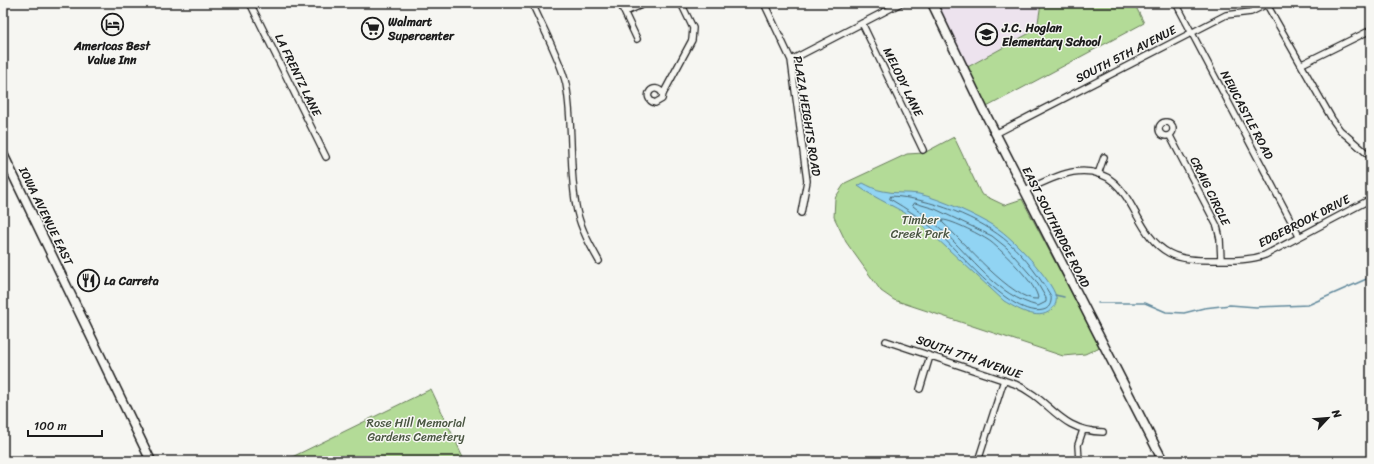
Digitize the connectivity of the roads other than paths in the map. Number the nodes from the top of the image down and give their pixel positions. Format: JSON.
{"nodes":[{"id":1,"x":250,"y":3,"type":"edge"},
{"id":2,"x":532,"y":3,"type":"edge"},
{"id":3,"x":620,"y":3,"type":"edge"},
{"id":4,"x":646,"y":3,"type":"edge"},
{"id":5,"x":681,"y":3,"type":"edge"},
{"id":6,"x":764,"y":3,"type":"edge"},
{"id":7,"x":901,"y":3,"type":"edge"},
{"id":8,"x":932,"y":3,"type":"edge"},
{"id":9,"x":1176,"y":3,"type":"edge"},
{"id":10,"x":1268,"y":3,"type":"edge"},
{"id":11,"x":625,"y":12,"type":"junction"},
{"id":12,"x":862,"y":23,"type":"junction"},
{"id":13,"x":1371,"y":30,"type":"edge"},
{"id":14,"x":1191,"y":33,"type":"junction"},
{"id":15,"x":638,"y":39,"type":"dead end"},
{"id":16,"x":791,"y":60,"type":"junction"},
{"id":17,"x":1302,"y":64,"type":"junction"},
{"id":18,"x":663,"y":94,"type":"dead end"},
{"id":19,"x":995,"y":134,"type":"junction"},
{"id":20,"x":1170,"y":136,"type":"dead end"},
{"id":21,"x":923,"y":150,"type":"dead end"},
{"id":22,"x":3,"y":154,"type":"edge"},
{"id":23,"x":326,"y":157,"type":"dead end"},
{"id":24,"x":1104,"y":157,"type":"dead end"},
{"id":25,"x":1371,"y":157,"type":"edge"},
{"id":26,"x":1098,"y":174,"type":"junction"},
{"id":27,"x":1024,"y":191,"type":"junction"},
{"id":28,"x":1371,"y":199,"type":"edge"},
{"id":29,"x":801,"y":213,"type":"dead end"},
{"id":30,"x":1299,"y":236,"type":"junction"},
{"id":31,"x":1220,"y":260,"type":"junction"},
{"id":32,"x":599,"y":261,"type":"dead end"},
{"id":33,"x":886,"y":341,"type":"dead end"},
{"id":34,"x":930,"y":356,"type":"junction"},
{"id":35,"x":1004,"y":380,"type":"junction"},
{"id":36,"x":920,"y":389,"type":"dead end"},
{"id":37,"x":1082,"y":430,"type":"junction"},
{"id":38,"x":1103,"y":432,"type":"dead end"},
{"id":39,"x":151,"y":461,"type":"edge"},
{"id":40,"x":978,"y":461,"type":"edge"},
{"id":41,"x":1079,"y":461,"type":"edge"},
{"id":42,"x":1163,"y":461,"type":"edge"}],
"edges":[{"from":1,"to":23,"type":"street","name":"LA FRENTZ LANE"},
{"from":2,"to":32,"type":"street"},
{"from":3,"to":11,"type":"street"},
{"from":4,"to":11,"type":"street"},
{"from":5,"to":18,"type":"street"},
{"from":6,"to":16,"type":"street","name":"PLAZA HEIGHTS ROAD"},
{"from":7,"to":12,"type":"street"},
{"from":8,"to":19,"type":"street","name":"EAST SOUTHRIDGE ROAD"},
{"from":9,"to":14,"type":"street","name":"NEWCASTLE ROAD"},
{"from":10,"to":14,"type":"street","name":"SOUTH 5TH AVENUE"},
{"from":10,"to":17,"type":"street"},
{"from":11,"to":15,"type":"street"},
{"from":12,"to":16,"type":"street"},
{"from":12,"to":21,"type":"street","name":"MELODY LANE"},
{"from":13,"to":17,"type":"street"},
{"from":14,"to":19,"type":"street","name":"SOUTH 5TH AVENUE"},
{"from":14,"to":30,"type":"street","name":"NEWCASTLE ROAD"},
{"from":16,"to":29,"type":"street","name":"PLAZA HEIGHTS ROAD"},
{"from":17,"to":25,"type":"street"},
{"from":19,"to":27,"type":"street","name":"EAST SOUTHRIDGE ROAD"},
{"from":20,"to":31,"type":"street","name":"CRAIG CIRCLE"},
{"from":22,"to":39,"type":"street","name":"IOWA AVENUE EAST"},
{"from":24,"to":26,"type":"street"},
{"from":26,"to":27,"type":"street","name":"EDGEBROOK DRIVE"},
{"from":26,"to":31,"type":"street","name":"EDGEBROOK DRIVE"},
{"from":27,"to":42,"type":"street","name":"EAST SOUTHRIDGE ROAD"},
{"from":28,"to":30,"type":"street","name":"EDGEBROOK DRIVE"},
{"from":30,"to":31,"type":"street","name":"EDGEBROOK DRIVE"},
{"from":33,"to":34,"type":"street","name":"SOUTH 7TH AVENUE"},
{"from":34,"to":35,"type":"street","name":"SOUTH 7TH AVENUE"},
{"from":34,"to":36,"type":"street"},
{"from":35,"to":37,"type":"street","name":"SOUTH 7TH AVENUE"},
{"from":35,"to":40,"type":"street"},
{"from":37,"to":38,"type":"street","name":"SOUTH 7TH AVENUE"},
{"from":37,"to":41,"type":"street"}]}
